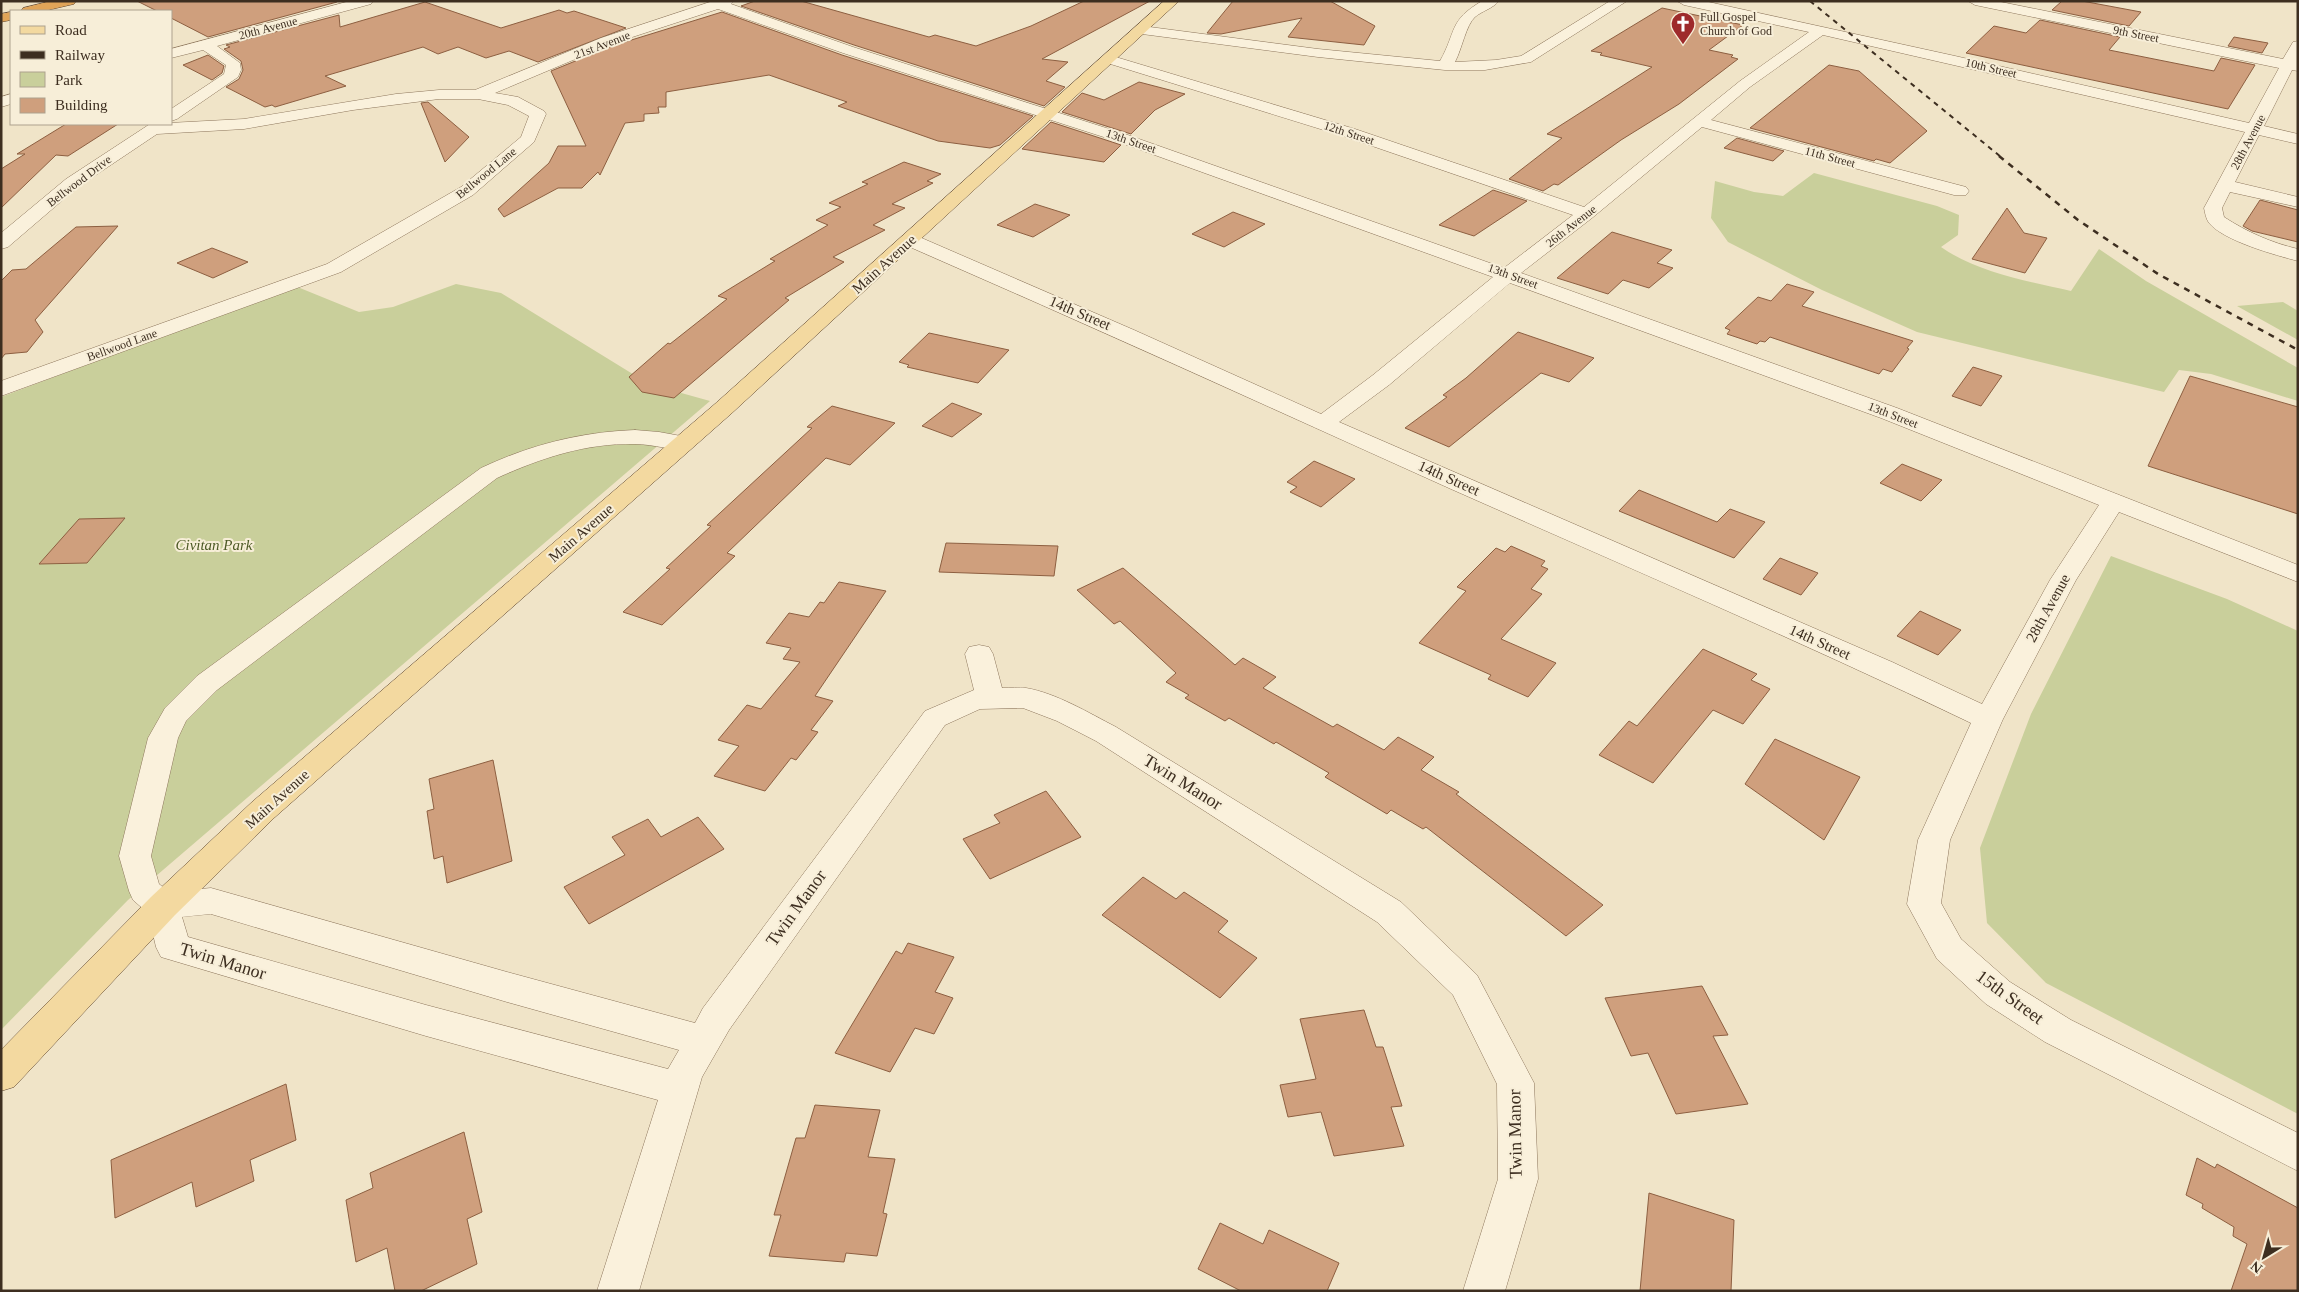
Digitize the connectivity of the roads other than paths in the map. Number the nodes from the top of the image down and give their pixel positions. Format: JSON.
{"nodes":[{"id":1,"x":68,"y":1,"type":"edge"},
{"id":2,"x":366,"y":1,"type":"edge"},
{"id":3,"x":1172,"y":1,"type":"edge"},
{"id":4,"x":1492,"y":1,"type":"edge"},
{"id":5,"x":1620,"y":1,"type":"edge"},
{"id":6,"x":1684,"y":1,"type":"edge"},
{"id":7,"x":1975,"y":1,"type":"edge"},
{"id":8,"x":723,"y":3,"type":"edge"},
{"id":9,"x":32,"y":10,"type":"edge"},
{"id":10,"x":1142,"y":30,"type":"junction"},
{"id":11,"x":1820,"y":30,"type":"junction"},
{"id":12,"x":205,"y":45,"type":"junction"},
{"id":13,"x":2298,"y":45,"type":"edge"},
{"id":14,"x":172,"y":54,"type":"edge"},
{"id":15,"x":1109,"y":59,"type":"junction"},
{"id":16,"x":2292,"y":65,"type":"edge"},
{"id":17,"x":1445,"y":66,"type":"junction"},
{"id":18,"x":479,"y":94,"type":"junction"},
{"id":19,"x":1048,"y":114,"type":"junction"},
{"id":20,"x":172,"y":115,"type":"edge"},
{"id":21,"x":1700,"y":122,"type":"junction"},
{"id":22,"x":156,"y":126,"type":"edge"},
{"id":23,"x":2254,"y":128,"type":"junction"},
{"id":24,"x":2298,"y":139,"type":"edge"},
{"id":25,"x":2225,"y":185,"type":"junction"},
{"id":26,"x":1960,"y":191,"type":"dead end"},
{"id":27,"x":2298,"y":202,"type":"edge"},
{"id":28,"x":1586,"y":214,"type":"junction"},
{"id":29,"x":910,"y":240,"type":"junction"},
{"id":30,"x":1,"y":243,"type":"edge"},
{"id":31,"x":2298,"y":255,"type":"edge"},
{"id":32,"x":1508,"y":274,"type":"junction"},
{"id":33,"x":1,"y":390,"type":"edge"},
{"id":34,"x":1324,"y":423,"type":"junction"},
{"id":35,"x":684,"y":443,"type":"junction"},
{"id":36,"x":2114,"y":501,"type":"junction"},
{"id":37,"x":2298,"y":574,"type":"edge"},
{"id":38,"x":979,"y":654,"type":"dead end"},
{"id":39,"x":991,"y":699,"type":"junction"},
{"id":40,"x":1988,"y":719,"type":"junction"},
{"id":41,"x":163,"y":906,"type":"junction"},
{"id":42,"x":704,"y":1041,"type":"junction"},
{"id":43,"x":1,"y":1075,"type":"edge"},
{"id":44,"x":680,"y":1089,"type":"junction"},
{"id":45,"x":2298,"y":1153,"type":"edge"},
{"id":46,"x":618,"y":1291,"type":"edge"},
{"id":47,"x":1484,"y":1291,"type":"edge"}],
"edges":[{"from":1,"to":9,"type":"highway"},
{"from":2,"to":12,"type":"street","name":"20th Avenue"},
{"from":3,"to":10,"type":"main road","name":"Main Avenue"},
{"from":4,"to":17,"type":"street"},
{"from":5,"to":17,"type":"street"},
{"from":6,"to":11,"type":"street","name":"10th Street"},
{"from":7,"to":16,"type":"street","name":"9th Street"},
{"from":8,"to":18,"type":"street","name":"21st Avenue"},
{"from":8,"to":19,"type":"street","name":"13th Street"},
{"from":10,"to":15,"type":"main road","name":"Main Avenue"},
{"from":10,"to":17,"type":"street"},
{"from":11,"to":21,"type":"street","name":"26th Avenue"},
{"from":11,"to":23,"type":"street","name":"10th Street"},
{"from":12,"to":14,"type":"street","name":"20th Avenue"},
{"from":12,"to":20,"type":"street"},
{"from":13,"to":16,"type":"street","name":"28th Avenue"},
{"from":15,"to":19,"type":"main road","name":"Main Avenue"},
{"from":15,"to":28,"type":"street","name":"12th Street"},
{"from":16,"to":23,"type":"street","name":"28th Avenue"},
{"from":18,"to":22,"type":"street","name":"Bellwood Lane"},
{"from":18,"to":33,"type":"street","name":"Bellwood Lane"},
{"from":19,"to":29,"type":"main road","name":"Main Avenue"},
{"from":19,"to":32,"type":"street","name":"13th Street"},
{"from":21,"to":26,"type":"street","name":"11th Street"},
{"from":21,"to":28,"type":"street","name":"26th Avenue"},
{"from":22,"to":30,"type":"street","name":"Bellwood Drive"},
{"from":23,"to":24,"type":"street","name":"10th Street"},
{"from":23,"to":25,"type":"street","name":"28th Avenue"},
{"from":25,"to":27,"type":"street"},
{"from":25,"to":31,"type":"street","name":"28th Avenue"},
{"from":28,"to":32,"type":"street","name":"26th Avenue"},
{"from":29,"to":34,"type":"street","name":"14th Street"},
{"from":29,"to":35,"type":"main road","name":"Main Avenue"},
{"from":32,"to":34,"type":"street","name":"26th Avenue"},
{"from":32,"to":36,"type":"street","name":"13th Street"},
{"from":34,"to":40,"type":"street","name":"14th Street"},
{"from":35,"to":41,"type":"main road","name":"Main Avenue"},
{"from":35,"to":41,"type":"street"},
{"from":36,"to":37,"type":"street","name":"13th Street"},
{"from":36,"to":40,"type":"street","name":"28th Avenue"},
{"from":38,"to":39,"type":"street"},
{"from":39,"to":42,"type":"street","name":"Twin Manor"},
{"from":39,"to":47,"type":"street","name":"Twin Manor"},
{"from":40,"to":45,"type":"street","name":"15th Street"},
{"from":41,"to":42,"type":"street"},
{"from":41,"to":43,"type":"main road","name":"Main Avenue"},
{"from":41,"to":44,"type":"street","name":"Twin Manor"},
{"from":42,"to":44,"type":"street","name":"Twin Manor"},
{"from":44,"to":46,"type":"street","name":"Twin Manor"}]}
